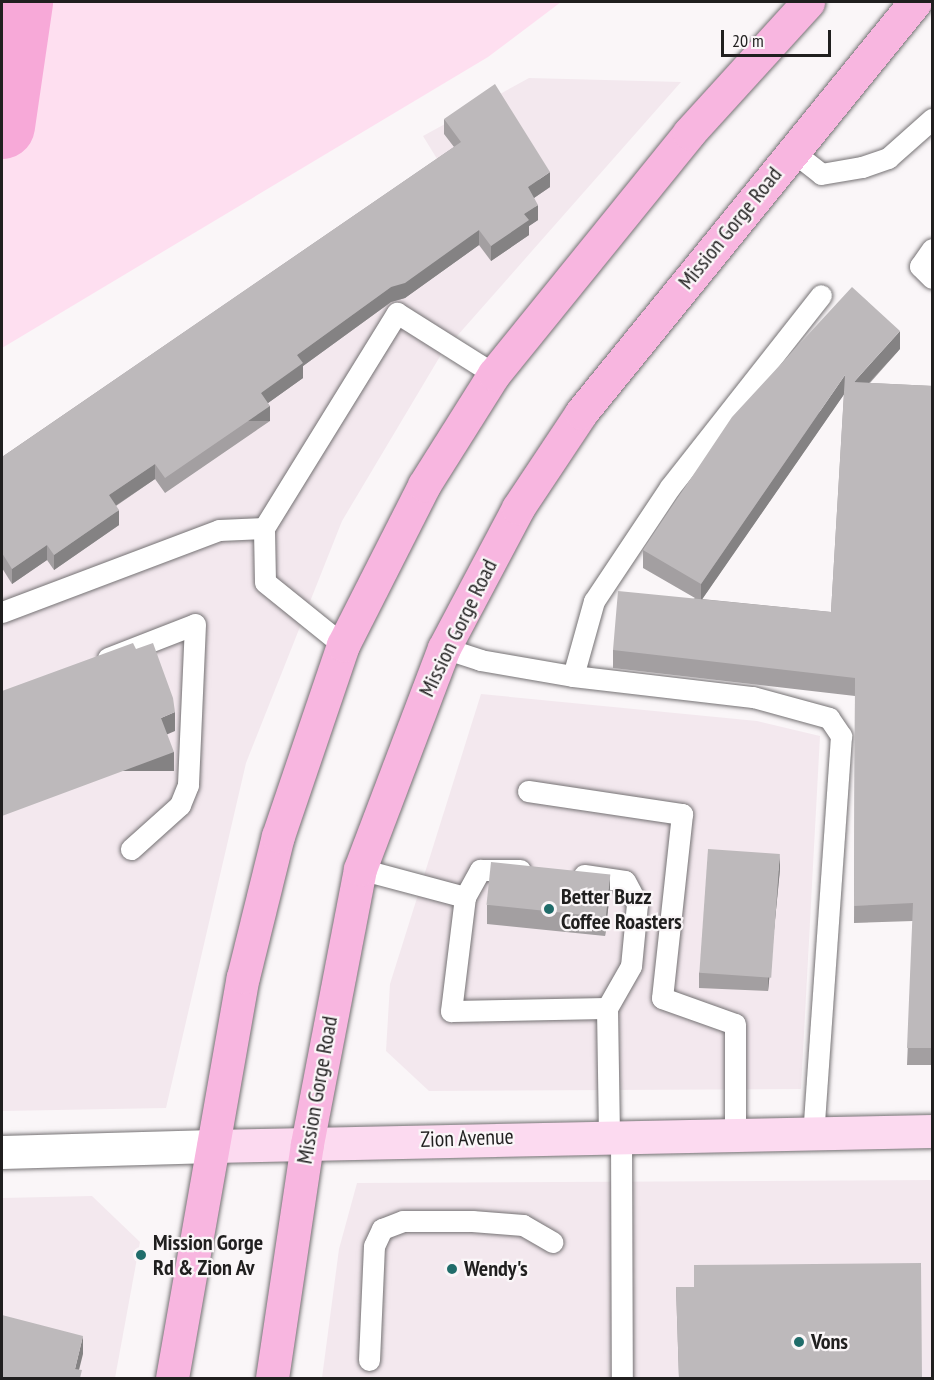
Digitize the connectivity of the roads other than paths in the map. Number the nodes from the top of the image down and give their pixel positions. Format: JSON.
{"nodes":[{"id":1,"x":808,"y":2,"type":"edge"},
{"id":2,"x":915,"y":2,"type":"edge"},
{"id":3,"x":933,"y":119,"type":"edge"},
{"id":4,"x":792,"y":151,"type":"junction"},
{"id":5,"x":933,"y":249,"type":"edge"},
{"id":6,"x":933,"y":278,"type":"edge"},
{"id":7,"x":821,"y":295,"type":"dead end"},
{"id":8,"x":494,"y":374,"type":"junction"},
{"id":9,"x":264,"y":528,"type":"junction"},
{"id":10,"x":2,"y":612,"type":"edge"},
{"id":11,"x":343,"y":645,"type":"junction"},
{"id":12,"x":444,"y":648,"type":"junction"},
{"id":13,"x":87,"y":666,"type":"edge"},
{"id":14,"x":573,"y":676,"type":"junction"},
{"id":15,"x":528,"y":791,"type":"dead end"},
{"id":16,"x":131,"y":849,"type":"dead end"},
{"id":17,"x":360,"y":869,"type":"junction"},
{"id":18,"x":544,"y":872,"type":"edge"},
{"id":19,"x":567,"y":874,"type":"edge"},
{"id":20,"x":465,"y":897,"type":"junction"},
{"id":21,"x":607,"y":1008,"type":"junction"},
{"id":22,"x":933,"y":1131,"type":"edge"},
{"id":23,"x":813,"y":1132,"type":"junction"},
{"id":24,"x":735,"y":1133,"type":"junction"},
{"id":25,"x":615,"y":1134,"type":"junction"},
{"id":26,"x":308,"y":1143,"type":"junction"},
{"id":27,"x":213,"y":1146,"type":"junction"},
{"id":28,"x":2,"y":1152,"type":"edge"},
{"id":29,"x":553,"y":1242,"type":"dead end"},
{"id":30,"x":369,"y":1360,"type":"dead end"},
{"id":31,"x":172,"y":1378,"type":"edge"},
{"id":32,"x":272,"y":1378,"type":"edge"},
{"id":33,"x":622,"y":1378,"type":"edge"}],
"edges":[{"from":1,"to":8,"type":"main road"},
{"from":2,"to":4,"type":"main road","name":"Mission Gorge Road"},
{"from":3,"to":4,"type":"lane"},
{"from":4,"to":12,"type":"main road","name":"Mission Gorge Road"},
{"from":5,"to":6,"type":"lane"},
{"from":7,"to":14,"type":"lane"},
{"from":8,"to":9,"type":"lane"},
{"from":8,"to":11,"type":"main road"},
{"from":9,"to":10,"type":"lane"},
{"from":9,"to":11,"type":"lane"},
{"from":11,"to":27,"type":"main road"},
{"from":12,"to":14,"type":"lane"},
{"from":12,"to":17,"type":"main road","name":"Mission Gorge Road"},
{"from":13,"to":16,"type":"lane"},
{"from":14,"to":23,"type":"lane"},
{"from":15,"to":24,"type":"lane"},
{"from":17,"to":20,"type":"lane"},
{"from":17,"to":26,"type":"main road","name":"Mission Gorge Road"},
{"from":18,"to":20,"type":"lane"},
{"from":19,"to":21,"type":"lane"},
{"from":20,"to":21,"type":"lane"},
{"from":21,"to":25,"type":"lane"},
{"from":22,"to":23,"type":"main road","name":"Zion Avenue"},
{"from":23,"to":24,"type":"main road","name":"Zion Avenue"},
{"from":24,"to":25,"type":"main road","name":"Zion Avenue"},
{"from":25,"to":26,"type":"main road","name":"Zion Avenue"},
{"from":25,"to":33,"type":"lane"},
{"from":26,"to":27,"type":"main road","name":"Zion Avenue"},
{"from":26,"to":32,"type":"main road","name":"Mission Gorge Road"},
{"from":27,"to":28,"type":"street","name":"Zion Avenue"},
{"from":27,"to":31,"type":"main road"},
{"from":29,"to":30,"type":"lane"}]}
